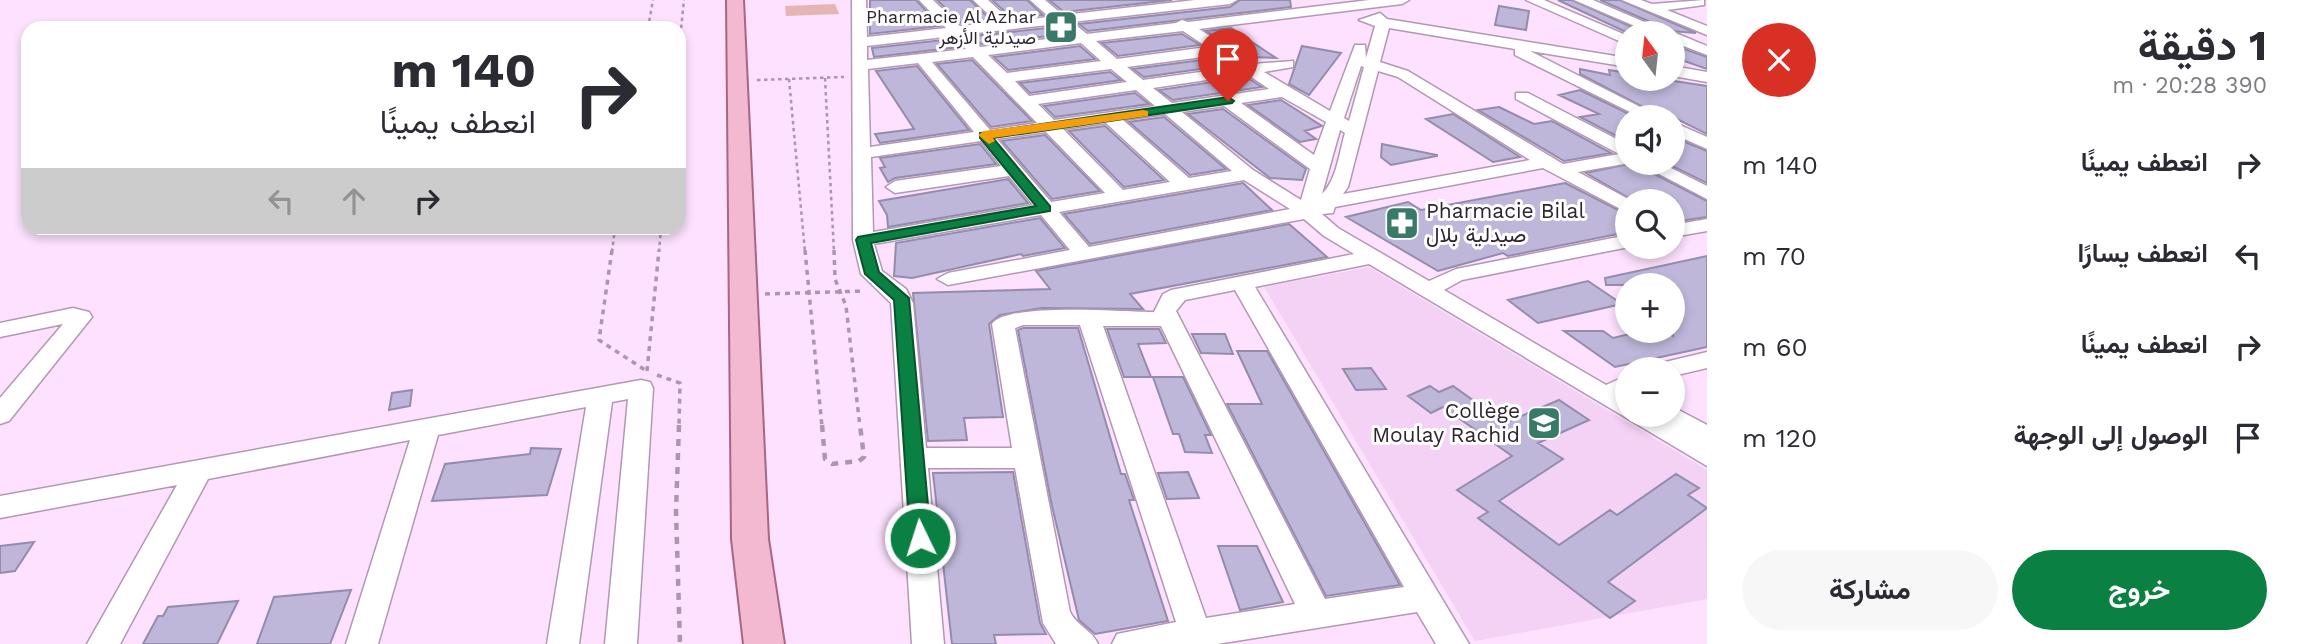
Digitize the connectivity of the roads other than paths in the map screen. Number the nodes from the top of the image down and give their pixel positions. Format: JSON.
{"nodes":[{"id":1,"x":735,"y":0,"type":"edge"},
{"id":2,"x":859,"y":0,"type":"edge"},
{"id":3,"x":926,"y":0,"type":"edge"},
{"id":4,"x":980,"y":0,"type":"edge"},
{"id":5,"x":1037,"y":0,"type":"edge"},
{"id":6,"x":1094,"y":0,"type":"edge"},
{"id":7,"x":1230,"y":0,"type":"edge"},
{"id":8,"x":1263,"y":0,"type":"edge"},
{"id":9,"x":1402,"y":0,"type":"edge"},
{"id":10,"x":1533,"y":0,"type":"edge"},
{"id":11,"x":1581,"y":0,"type":"edge"},
{"id":12,"x":1629,"y":0,"type":"edge"},
{"id":13,"x":1344,"y":3,"type":"edge"},
{"id":14,"x":1700,"y":3,"type":"edge"},
{"id":15,"x":1154,"y":4,"type":"edge"},
{"id":16,"x":1649,"y":8,"type":"junction"},
{"id":17,"x":1611,"y":12,"type":"junction"},
{"id":18,"x":1112,"y":13,"type":"junction"},
{"id":19,"x":1287,"y":14,"type":"junction"},
{"id":20,"x":1060,"y":19,"type":"junction"},
{"id":21,"x":1376,"y":20,"type":"junction"},
{"id":22,"x":1633,"y":21,"type":"edge"},
{"id":23,"x":1008,"y":25,"type":"junction"},
{"id":24,"x":1186,"y":27,"type":"junction"},
{"id":25,"x":956,"y":31,"type":"junction"},
{"id":26,"x":1707,"y":31,"type":"edge"},
{"id":27,"x":1615,"y":35,"type":"edge"},
{"id":28,"x":1085,"y":40,"type":"junction"},
{"id":29,"x":1685,"y":41,"type":"edge"},
{"id":30,"x":861,"y":42,"type":"junction"},
{"id":31,"x":1520,"y":43,"type":"junction"},
{"id":32,"x":1703,"y":47,"type":"edge"},
{"id":33,"x":1685,"y":49,"type":"edge"},
{"id":34,"x":1221,"y":50,"type":"junction"},
{"id":35,"x":977,"y":53,"type":"junction"},
{"id":36,"x":1615,"y":56,"type":"edge"},
{"id":37,"x":922,"y":59,"type":"junction"},
{"id":38,"x":1615,"y":61,"type":"edge"},
{"id":39,"x":1364,"y":62,"type":"junction"},
{"id":40,"x":1115,"y":63,"type":"junction"},
{"id":41,"x":1288,"y":64,"type":"dead end"},
{"id":42,"x":1685,"y":67,"type":"edge"},
{"id":43,"x":1251,"y":70,"type":"junction"},
{"id":44,"x":1707,"y":71,"type":"edge"},
{"id":45,"x":860,"y":72,"type":"junction"},
{"id":46,"x":1685,"y":73,"type":"edge"},
{"id":47,"x":1707,"y":77,"type":"edge"},
{"id":48,"x":1005,"y":78,"type":"junction"},
{"id":49,"x":1142,"y":86,"type":"junction"},
{"id":50,"x":1283,"y":92,"type":"junction"},
{"id":51,"x":1522,"y":96,"type":"dead end"},
{"id":52,"x":1027,"y":101,"type":"junction"},
{"id":53,"x":1228,"y":101,"type":"junction"},
{"id":54,"x":1627,"y":105,"type":"edge"},
{"id":55,"x":1170,"y":109,"type":"junction"},
{"id":56,"x":1111,"y":118,"type":"junction"},
{"id":57,"x":1335,"y":123,"type":"junction"},
{"id":58,"x":1051,"y":126,"type":"junction"},
{"id":59,"x":1355,"y":131,"type":"junction"},
{"id":60,"x":1685,"y":133,"type":"edge"},
{"id":61,"x":984,"y":135,"type":"junction"},
{"id":62,"x":1706,"y":143,"type":"edge"},
{"id":63,"x":1615,"y":145,"type":"edge"},
{"id":64,"x":1685,"y":147,"type":"edge"},
{"id":65,"x":871,"y":152,"type":"dead end"},
{"id":66,"x":1615,"y":159,"type":"edge"},
{"id":67,"x":1553,"y":166,"type":"junction"},
{"id":68,"x":1319,"y":167,"type":"junction"},
{"id":69,"x":1013,"y":170,"type":"junction"},
{"id":70,"x":1247,"y":174,"type":"junction"},
{"id":71,"x":1671,"y":175,"type":"edge"},
{"id":72,"x":1185,"y":185,"type":"junction"},
{"id":73,"x":895,"y":187,"type":"dead end"},
{"id":74,"x":1707,"y":193,"type":"edge"},
{"id":75,"x":1120,"y":197,"type":"junction"},
{"id":76,"x":1615,"y":200,"type":"edge"},
{"id":77,"x":1316,"y":207,"type":"junction"},
{"id":78,"x":1045,"y":209,"type":"junction"},
{"id":79,"x":1707,"y":225,"type":"edge"},
{"id":80,"x":1685,"y":229,"type":"edge"},
{"id":81,"x":863,"y":240,"type":"junction"},
{"id":82,"x":1615,"y":243,"type":"edge"},
{"id":83,"x":1083,"y":253,"type":"junction"},
{"id":84,"x":1372,"y":257,"type":"junction"},
{"id":85,"x":948,"y":279,"type":"dead end"},
{"id":86,"x":1242,"y":282,"type":"junction"},
{"id":87,"x":1436,"y":286,"type":"junction"},
{"id":88,"x":1089,"y":318,"type":"junction"},
{"id":89,"x":1167,"y":319,"type":"junction"},
{"id":90,"x":0,"y":330,"type":"edge"},
{"id":91,"x":1707,"y":360,"type":"edge"},
{"id":92,"x":1685,"y":365,"type":"edge"},
{"id":93,"x":1615,"y":389,"type":"edge"},
{"id":94,"x":600,"y":395,"type":"junction"},
{"id":95,"x":0,"y":415,"type":"edge"},
{"id":96,"x":1685,"y":424,"type":"edge"},
{"id":97,"x":1658,"y":427,"type":"edge"},
{"id":98,"x":427,"y":429,"type":"junction"},
{"id":99,"x":1707,"y":437,"type":"edge"},
{"id":100,"x":1707,"y":456,"type":"edge"},
{"id":101,"x":915,"y":458,"type":"junction"},
{"id":102,"x":1025,"y":458,"type":"junction"},
{"id":103,"x":198,"y":471,"type":"junction"},
{"id":104,"x":0,"y":507,"type":"edge"},
{"id":105,"x":1426,"y":597,"type":"junction"},
{"id":106,"x":1316,"y":614,"type":"junction"},
{"id":107,"x":1197,"y":639,"type":"edge"},
{"id":108,"x":103,"y":644,"type":"edge"},
{"id":109,"x":362,"y":644,"type":"edge"},
{"id":110,"x":563,"y":644,"type":"edge"},
{"id":111,"x":621,"y":644,"type":"edge"},
{"id":112,"x":764,"y":644,"type":"edge"},
{"id":113,"x":928,"y":644,"type":"edge"},
{"id":114,"x":1083,"y":644,"type":"edge"},
{"id":115,"x":1128,"y":644,"type":"edge"},
{"id":116,"x":1453,"y":644,"type":"edge"}],
"edges":[{"from":1,"to":112,"type":"main road"},
{"from":2,"to":30,"type":"street"},
{"from":3,"to":25,"type":"street"},
{"from":4,"to":23,"type":"street"},
{"from":5,"to":20,"type":"street"},
{"from":6,"to":18,"type":"street"},
{"from":7,"to":15,"type":"street"},
{"from":8,"to":19,"type":"street"},
{"from":9,"to":13,"type":"street"},
{"from":10,"to":27,"type":"street"},
{"from":11,"to":17,"type":"street"},
{"from":12,"to":16,"type":"street"},
{"from":13,"to":19,"type":"street"},
{"from":13,"to":21,"type":"street"},
{"from":14,"to":16,"type":"street"},
{"from":15,"to":18,"type":"street"},
{"from":15,"to":24,"type":"street"},
{"from":16,"to":17,"type":"street"},
{"from":16,"to":26,"type":"street"},
{"from":17,"to":22,"type":"street"},
{"from":18,"to":20,"type":"street"},
{"from":19,"to":24,"type":"street"},
{"from":20,"to":23,"type":"street"},
{"from":20,"to":28,"type":"street"},
{"from":21,"to":31,"type":"street"},
{"from":21,"to":39,"type":"street"},
{"from":23,"to":25,"type":"street"},
{"from":24,"to":28,"type":"street"},
{"from":24,"to":34,"type":"street"},
{"from":25,"to":30,"type":"street"},
{"from":25,"to":35,"type":"street"},
{"from":28,"to":35,"type":"street"},
{"from":28,"to":40,"type":"street"},
{"from":29,"to":32,"type":"street"},
{"from":30,"to":45,"type":"street"},
{"from":31,"to":36,"type":"street"},
{"from":31,"to":38,"type":"street"},
{"from":31,"to":54,"type":"street"},
{"from":32,"to":33,"type":"street"},
{"from":34,"to":40,"type":"street"},
{"from":34,"to":43,"type":"street"},
{"from":35,"to":37,"type":"street"},
{"from":35,"to":48,"type":"street"},
{"from":37,"to":45,"type":"street"},
{"from":37,"to":61,"type":"street"},
{"from":39,"to":57,"type":"street"},
{"from":39,"to":59,"type":"street"},
{"from":39,"to":67,"type":"street"},
{"from":40,"to":48,"type":"street"},
{"from":40,"to":49,"type":"street"},
{"from":41,"to":43,"type":"street"},
{"from":42,"to":44,"type":"street"},
{"from":43,"to":49,"type":"street"},
{"from":43,"to":50,"type":"street"},
{"from":45,"to":81,"type":"street"},
{"from":46,"to":47,"type":"street"},
{"from":48,"to":52,"type":"street"},
{"from":49,"to":52,"type":"street"},
{"from":49,"to":55,"type":"street"},
{"from":50,"to":53,"type":"street"},
{"from":50,"to":57,"type":"street"},
{"from":51,"to":63,"type":"street"},
{"from":52,"to":58,"type":"street"},
{"from":53,"to":55,"type":"street"},
{"from":53,"to":68,"type":"street"},
{"from":55,"to":56,"type":"street"},
{"from":55,"to":70,"type":"street"},
{"from":56,"to":58,"type":"street"},
{"from":56,"to":72,"type":"street"},
{"from":57,"to":59,"type":"street"},
{"from":57,"to":68,"type":"street"},
{"from":58,"to":61,"type":"street"},
{"from":58,"to":75,"type":"street"},
{"from":59,"to":77,"type":"street"},
{"from":60,"to":62,"type":"street"},
{"from":61,"to":65,"type":"street"},
{"from":61,"to":69,"type":"street"},
{"from":62,"to":64,"type":"street"},
{"from":66,"to":67,"type":"street"},
{"from":67,"to":76,"type":"street"},
{"from":67,"to":77,"type":"street"},
{"from":68,"to":77,"type":"street"},
{"from":69,"to":73,"type":"street"},
{"from":69,"to":78,"type":"street"},
{"from":70,"to":72,"type":"street"},
{"from":70,"to":77,"type":"street"},
{"from":71,"to":74,"type":"street"},
{"from":72,"to":75,"type":"street"},
{"from":75,"to":78,"type":"street"},
{"from":77,"to":83,"type":"street"},
{"from":77,"to":84,"type":"street"},
{"from":77,"to":87,"type":"street"},
{"from":78,"to":81,"type":"street"},
{"from":78,"to":83,"type":"street"},
{"from":79,"to":80,"type":"street"},
{"from":81,"to":101,"type":"street"},
{"from":82,"to":87,"type":"street"},
{"from":83,"to":85,"type":"street"},
{"from":84,"to":86,"type":"street"},
{"from":84,"to":87,"type":"street"},
{"from":86,"to":89,"type":"street"},
{"from":86,"to":105,"type":"street"},
{"from":87,"to":93,"type":"street"},
{"from":88,"to":89,"type":"street"},
{"from":88,"to":102,"type":"street"},
{"from":88,"to":107,"type":"street"},
{"from":89,"to":106,"type":"street"},
{"from":90,"to":95,"type":"street"},
{"from":91,"to":92,"type":"street"},
{"from":94,"to":98,"type":"street"},
{"from":94,"to":110,"type":"street"},
{"from":94,"to":111,"type":"street"},
{"from":96,"to":99,"type":"street"},
{"from":97,"to":100,"type":"street"},
{"from":98,"to":103,"type":"street"},
{"from":98,"to":109,"type":"street"},
{"from":101,"to":102,"type":"street"},
{"from":101,"to":113,"type":"street"},
{"from":102,"to":114,"type":"street"},
{"from":103,"to":104,"type":"street"},
{"from":103,"to":108,"type":"street"},
{"from":105,"to":106,"type":"street"},
{"from":105,"to":116,"type":"street"},
{"from":106,"to":107,"type":"street"},
{"from":107,"to":115,"type":"street"}]}
